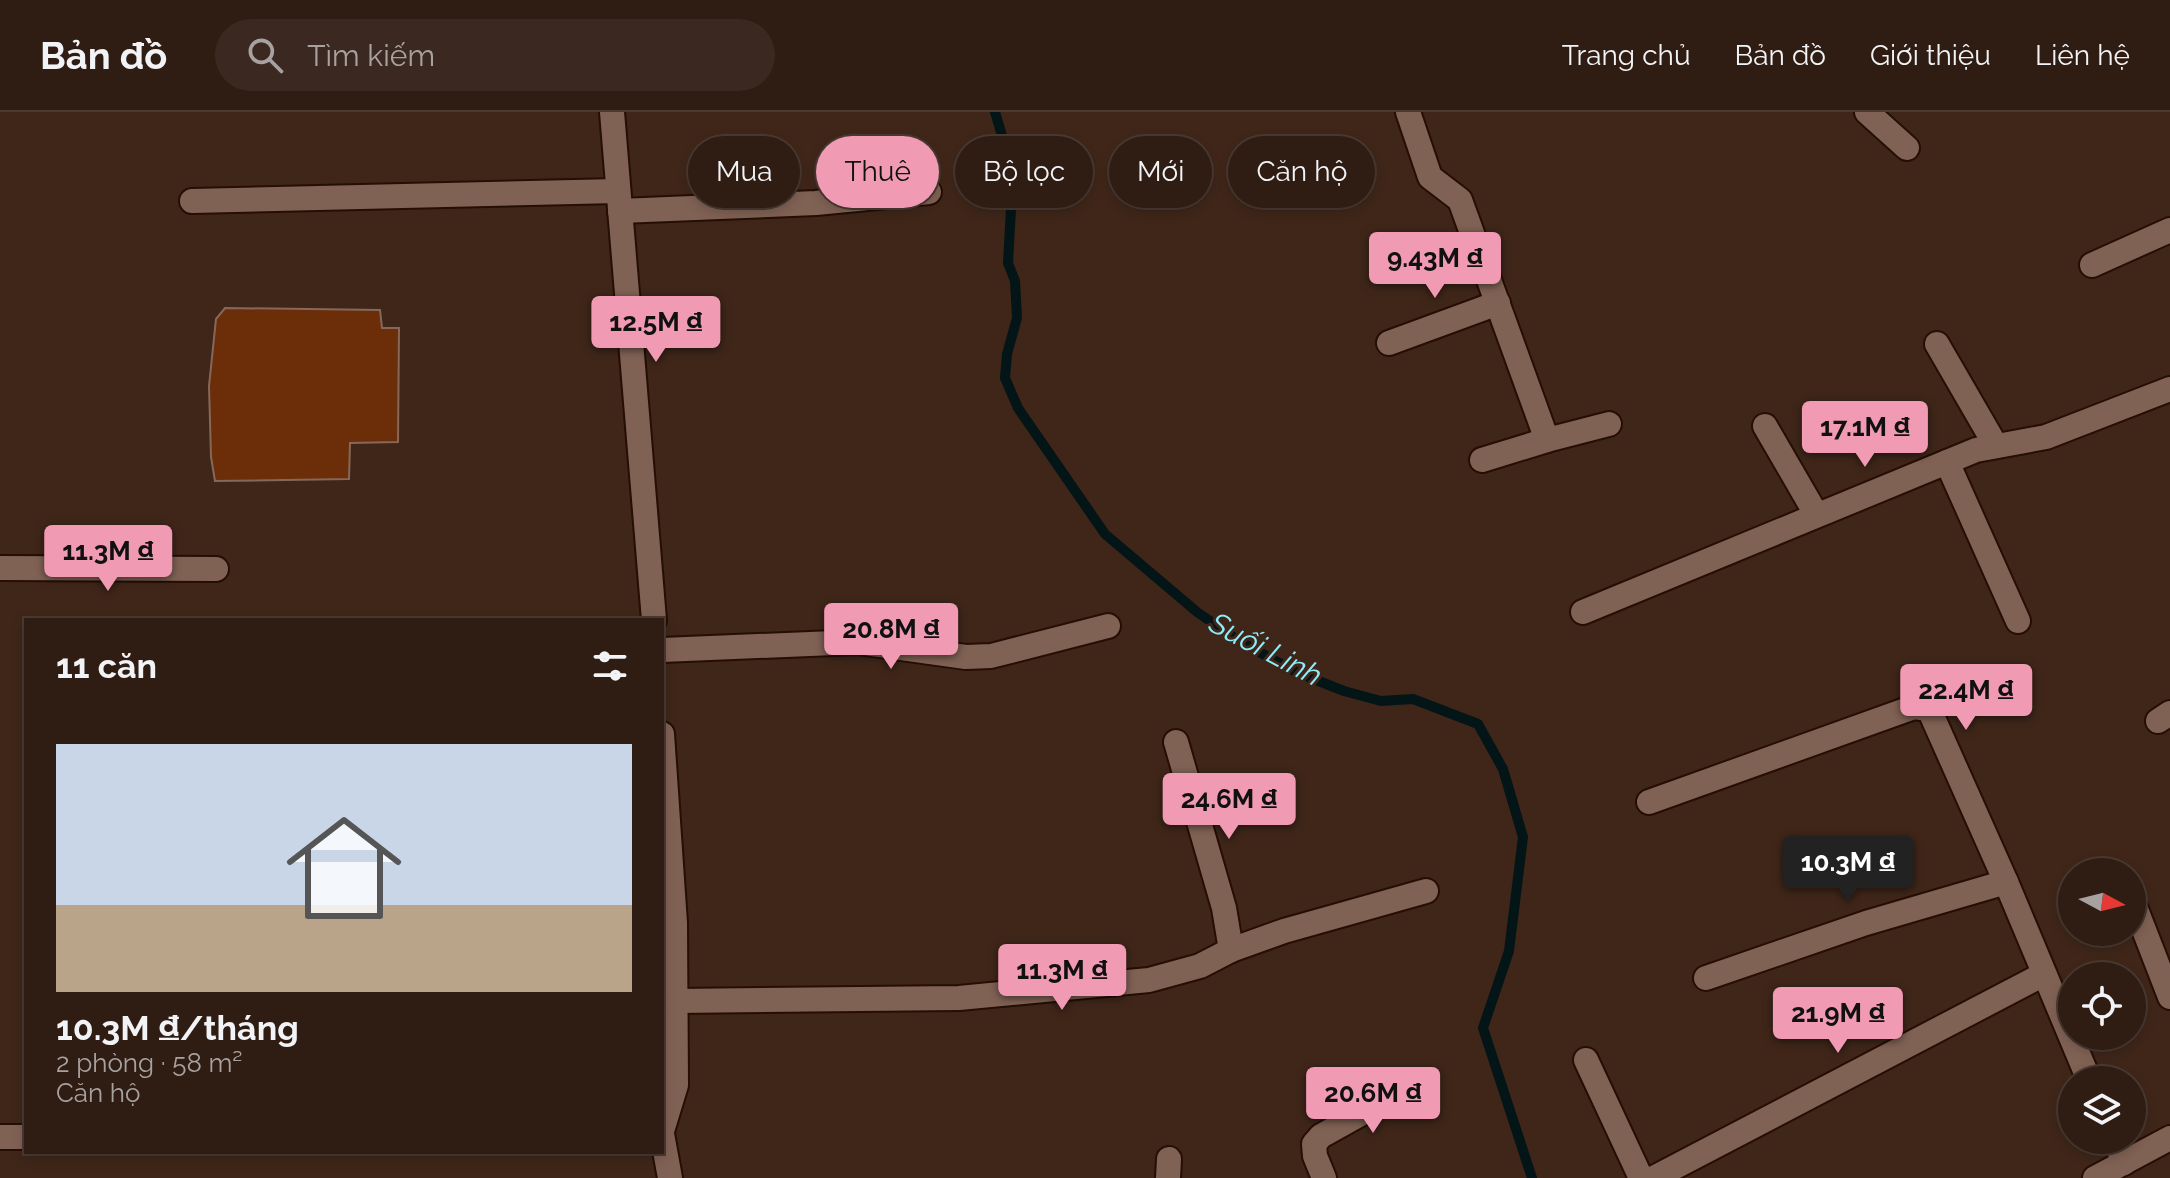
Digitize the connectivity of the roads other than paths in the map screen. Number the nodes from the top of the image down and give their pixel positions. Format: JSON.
{"nodes":[{"id":1,"x":612,"y":112,"type":"edge"},
{"id":2,"x":1408,"y":112,"type":"edge"},
{"id":3,"x":1867,"y":112,"type":"edge"},
{"id":4,"x":1907,"y":148,"type":"dead end"},
{"id":5,"x":192,"y":201,"type":"dead end"},
{"id":6,"x":619,"y":201,"type":"junction"},
{"id":7,"x":816,"y":203,"type":"edge"},
{"id":8,"x":2170,"y":230,"type":"edge"},
{"id":9,"x":2092,"y":265,"type":"dead end"},
{"id":10,"x":1498,"y":303,"type":"junction"},
{"id":11,"x":1389,"y":343,"type":"dead end"},
{"id":12,"x":1937,"y":344,"type":"dead end"},
{"id":13,"x":2170,"y":389,"type":"edge"},
{"id":14,"x":1609,"y":424,"type":"dead end"},
{"id":15,"x":1765,"y":426,"type":"dead end"},
{"id":16,"x":1547,"y":440,"type":"junction"},
{"id":17,"x":1996,"y":446,"type":"junction"},
{"id":18,"x":1482,"y":460,"type":"dead end"},
{"id":19,"x":1947,"y":462,"type":"junction"},
{"id":20,"x":1816,"y":514,"type":"junction"},
{"id":21,"x":0,"y":568,"type":"edge"},
{"id":22,"x":216,"y":569,"type":"dead end"},
{"id":23,"x":1583,"y":612,"type":"dead end"},
{"id":24,"x":654,"y":618,"type":"edge"},
{"id":25,"x":2018,"y":621,"type":"dead end"},
{"id":26,"x":1108,"y":626,"type":"dead end"},
{"id":27,"x":664,"y":650,"type":"edge"},
{"id":28,"x":1176,"y":742,"type":"dead end"},
{"id":29,"x":1649,"y":802,"type":"dead end"},
{"id":30,"x":664,"y":808,"type":"edge"},
{"id":31,"x":665,"y":845,"type":"edge"},
{"id":32,"x":2006,"y":882,"type":"junction"},
{"id":33,"x":1426,"y":891,"type":"dead end"},
{"id":34,"x":2146,"y":935,"type":"edge"},
{"id":35,"x":1231,"y":950,"type":"junction"},
{"id":36,"x":2044,"y":974,"type":"junction"},
{"id":37,"x":1706,"y":978,"type":"dead end"},
{"id":38,"x":2170,"y":997,"type":"edge"},
{"id":39,"x":675,"y":1001,"type":"junction"},
{"id":40,"x":1586,"y":1060,"type":"dead end"},
{"id":41,"x":2083,"y":1066,"type":"edge"},
{"id":42,"x":1409,"y":1087,"type":"dead end"},
{"id":43,"x":664,"y":1125,"type":"edge"},
{"id":44,"x":0,"y":1137,"type":"edge"},
{"id":45,"x":24,"y":1137,"type":"edge"},
{"id":46,"x":2170,"y":1138,"type":"edge"},
{"id":47,"x":664,"y":1144,"type":"edge"},
{"id":48,"x":2120,"y":1154,"type":"edge"},
{"id":49,"x":2124,"y":1163,"type":"junction"},
{"id":50,"x":670,"y":1178,"type":"edge"},
{"id":51,"x":1324,"y":1178,"type":"edge"},
{"id":52,"x":1641,"y":1178,"type":"edge"},
{"id":53,"x":1654,"y":1178,"type":"edge"},
{"id":54,"x":2095,"y":1178,"type":"edge"}],
"edges":[{"from":1,"to":6,"type":"street"},
{"from":2,"to":10,"type":"street"},
{"from":3,"to":4,"type":"street"},
{"from":5,"to":6,"type":"street"},
{"from":6,"to":7,"type":"street"},
{"from":6,"to":24,"type":"street"},
{"from":8,"to":9,"type":"street"},
{"from":10,"to":11,"type":"street"},
{"from":10,"to":16,"type":"street"},
{"from":12,"to":17,"type":"street"},
{"from":13,"to":17,"type":"street"},
{"from":14,"to":16,"type":"street"},
{"from":15,"to":20,"type":"street"},
{"from":16,"to":18,"type":"street"},
{"from":17,"to":19,"type":"street"},
{"from":19,"to":20,"type":"street"},
{"from":19,"to":25,"type":"street"},
{"from":20,"to":23,"type":"street"},
{"from":21,"to":22,"type":"street"},
{"from":26,"to":27,"type":"street"},
{"from":28,"to":35,"type":"street"},
{"from":29,"to":32,"type":"street"},
{"from":30,"to":31,"type":"street"},
{"from":31,"to":39,"type":"street"},
{"from":32,"to":36,"type":"street"},
{"from":32,"to":37,"type":"street"},
{"from":33,"to":35,"type":"street"},
{"from":34,"to":38,"type":"street"},
{"from":35,"to":39,"type":"street"},
{"from":36,"to":41,"type":"street"},
{"from":36,"to":53,"type":"street"},
{"from":39,"to":43,"type":"street"},
{"from":40,"to":52,"type":"street"},
{"from":42,"to":51,"type":"street"},
{"from":44,"to":45,"type":"street"},
{"from":46,"to":49,"type":"street"},
{"from":47,"to":50,"type":"street"},
{"from":48,"to":49,"type":"street"},
{"from":49,"to":54,"type":"street"}]}
